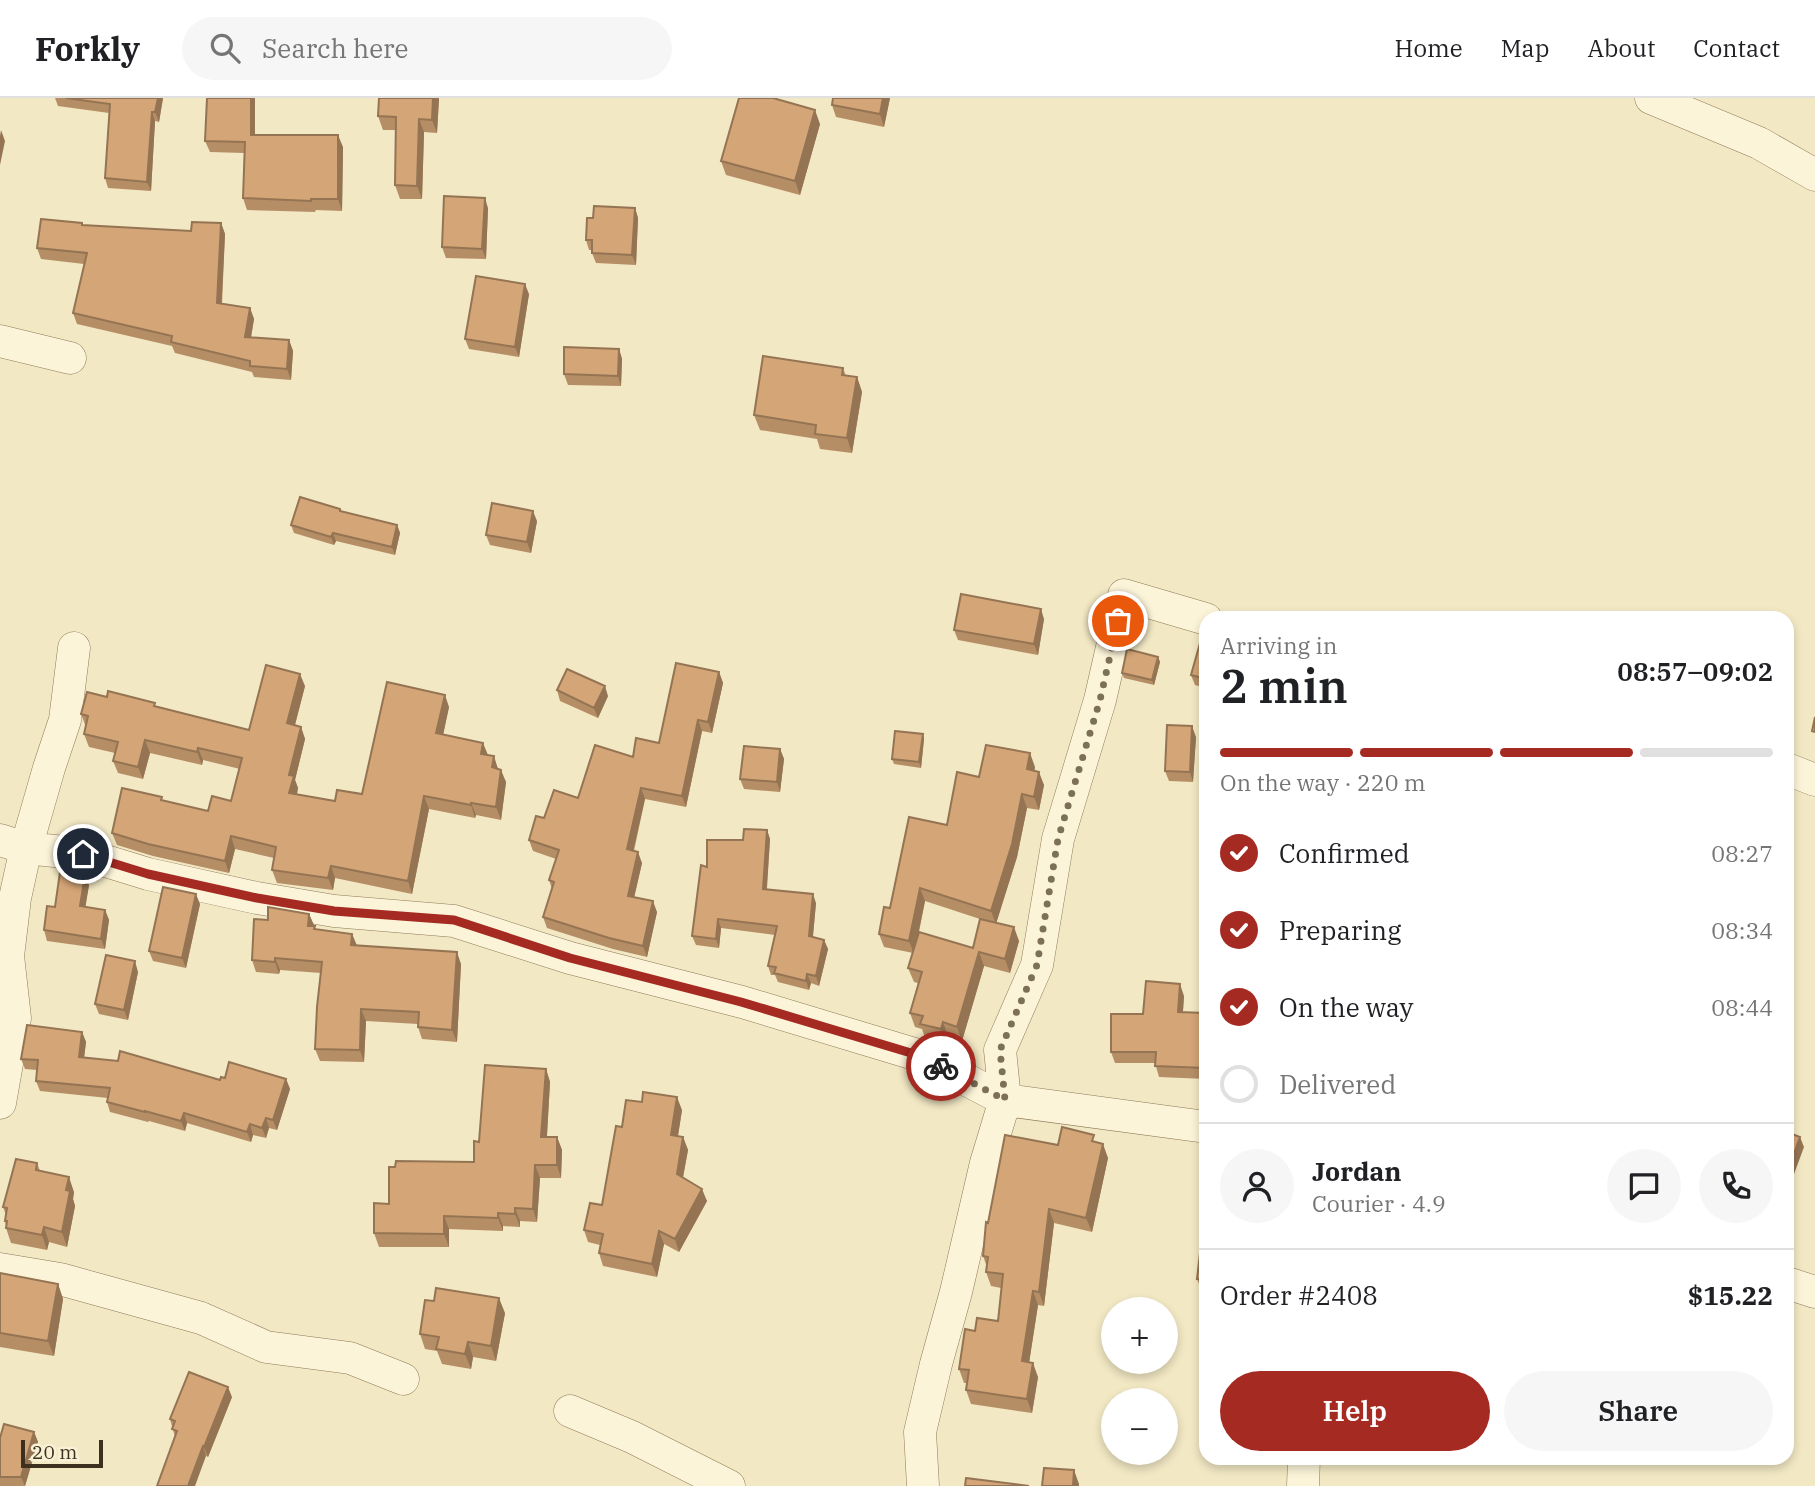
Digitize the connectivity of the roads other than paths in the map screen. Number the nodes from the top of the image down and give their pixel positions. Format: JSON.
{"nodes":[{"id":1,"x":1651,"y":98,"type":"edge"},
{"id":2,"x":1815,"y":175,"type":"edge"},
{"id":3,"x":0,"y":341,"type":"edge"},
{"id":4,"x":70,"y":358,"type":"dead end"},
{"id":5,"x":1199,"y":617,"type":"edge"},
{"id":6,"x":74,"y":648,"type":"dead end"},
{"id":7,"x":1794,"y":772,"type":"edge"},
{"id":8,"x":1815,"y":780,"type":"edge"},
{"id":9,"x":13,"y":844,"type":"edge"},
{"id":10,"x":1005,"y":1100,"type":"junction"},
{"id":11,"x":0,"y":1103,"type":"edge"},
{"id":12,"x":1199,"y":1126,"type":"edge"},
{"id":13,"x":0,"y":1269,"type":"edge"},
{"id":14,"x":1794,"y":1285,"type":"edge"},
{"id":15,"x":1815,"y":1292,"type":"edge"},
{"id":16,"x":403,"y":1380,"type":"dead end"},
{"id":17,"x":570,"y":1411,"type":"dead end"},
{"id":18,"x":1304,"y":1465,"type":"edge"},
{"id":19,"x":729,"y":1486,"type":"edge"},
{"id":20,"x":923,"y":1486,"type":"edge"},
{"id":21,"x":1303,"y":1486,"type":"edge"}],
"edges":[{"from":1,"to":2,"type":"street"},
{"from":3,"to":4,"type":"street"},
{"from":5,"to":10,"type":"street"},
{"from":6,"to":9,"type":"street"},
{"from":7,"to":8,"type":"street"},
{"from":9,"to":10,"type":"street"},
{"from":9,"to":11,"type":"street"},
{"from":10,"to":12,"type":"street"},
{"from":10,"to":20,"type":"street"},
{"from":13,"to":16,"type":"street"},
{"from":14,"to":15,"type":"street"},
{"from":17,"to":19,"type":"street"},
{"from":18,"to":21,"type":"street"}]}
